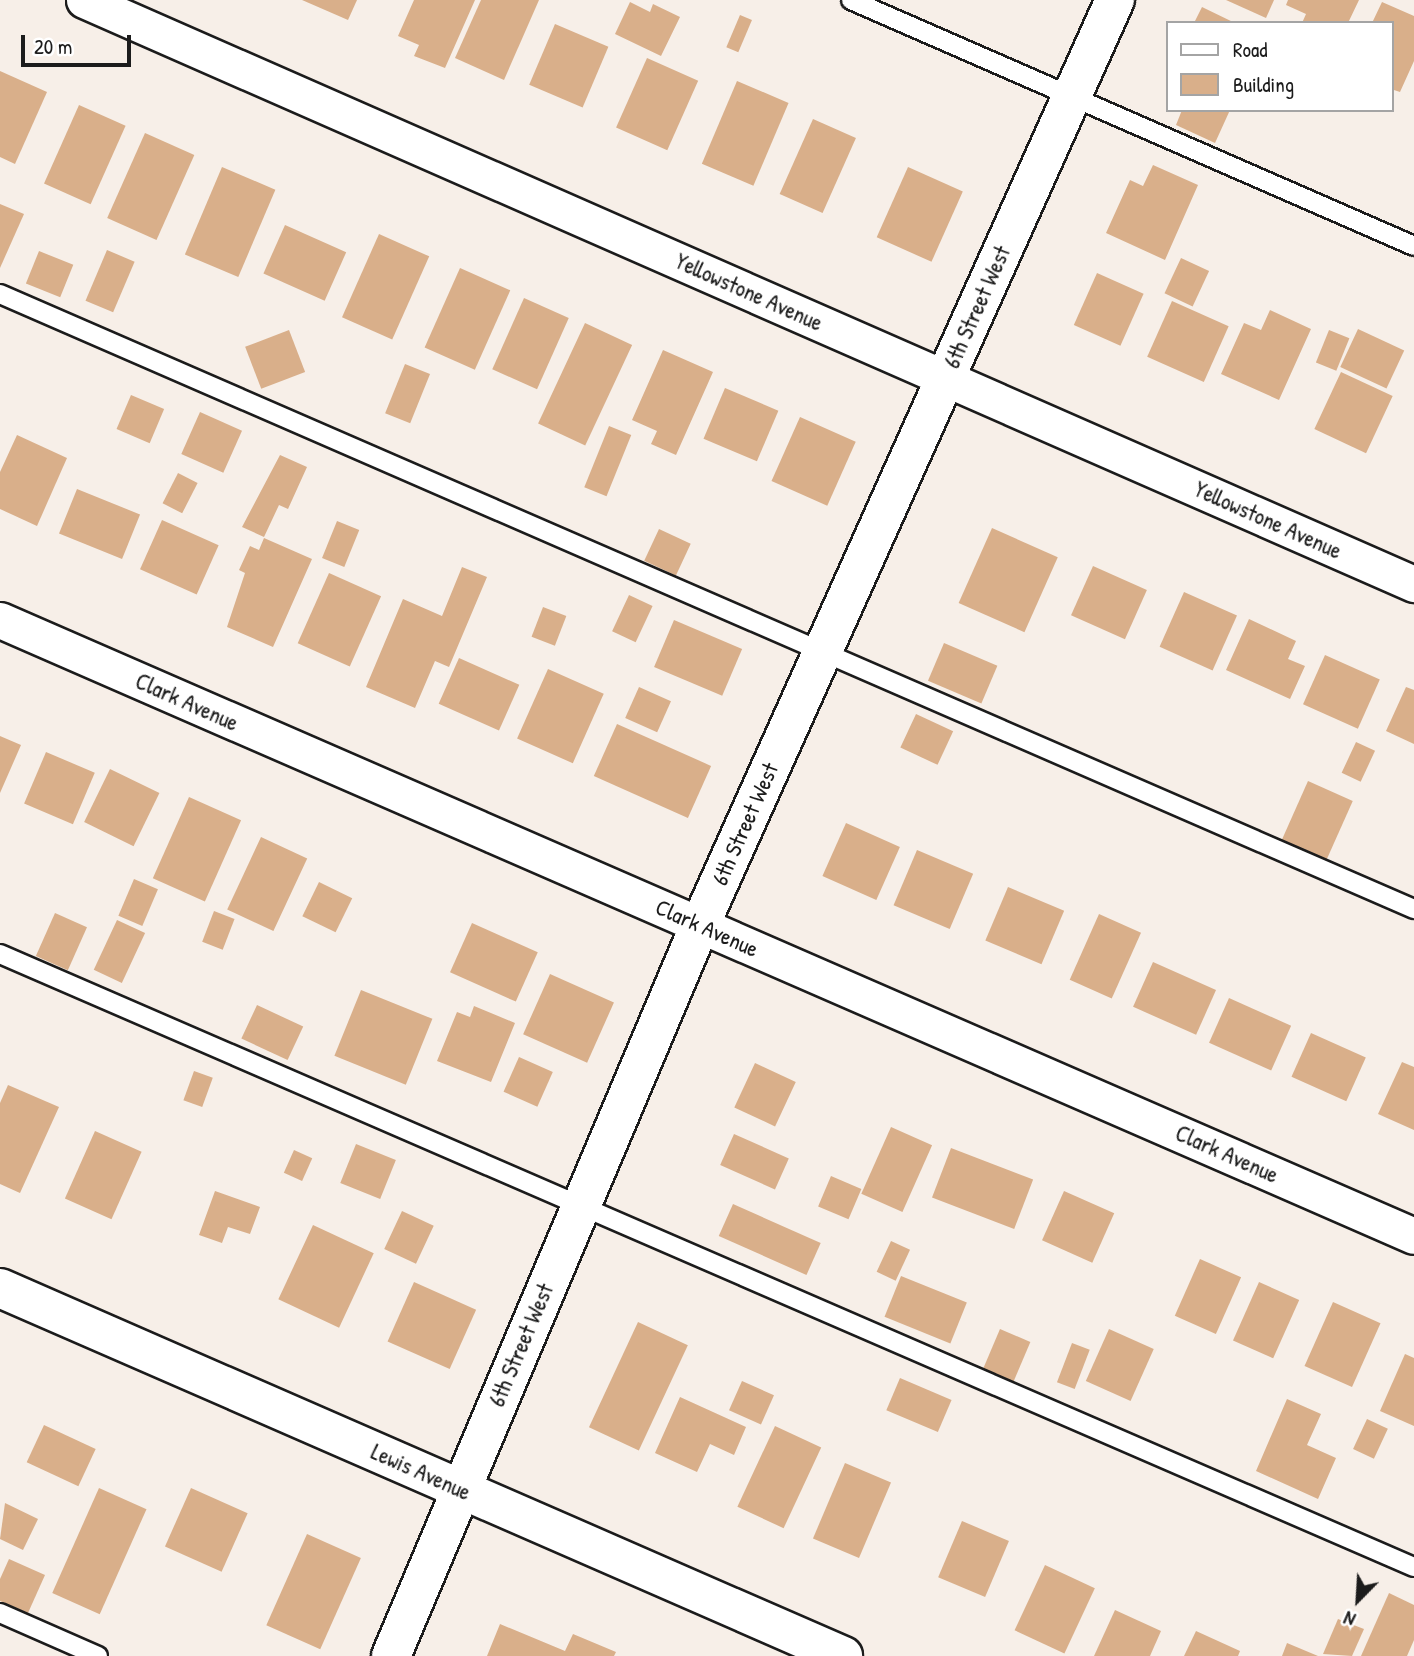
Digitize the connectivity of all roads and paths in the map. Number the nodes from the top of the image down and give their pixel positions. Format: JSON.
{"nodes":[{"id":1,"x":84,"y":0,"type":"edge"},
{"id":2,"x":851,"y":0,"type":"edge"},
{"id":3,"x":1115,"y":0,"type":"edge"},
{"id":4,"x":1072,"y":97,"type":"junction"},
{"id":5,"x":1414,"y":246,"type":"edge"},
{"id":6,"x":0,"y":294,"type":"edge"},
{"id":7,"x":945,"y":378,"type":"junction"},
{"id":8,"x":1414,"y":584,"type":"edge"},
{"id":9,"x":0,"y":620,"type":"edge"},
{"id":10,"x":823,"y":649,"type":"junction"},
{"id":11,"x":1414,"y":909,"type":"edge"},
{"id":12,"x":700,"y":925,"type":"junction"},
{"id":13,"x":0,"y":954,"type":"edge"},
{"id":14,"x":579,"y":1209,"type":"junction"},
{"id":15,"x":1414,"y":1236,"type":"edge"},
{"id":16,"x":0,"y":1288,"type":"edge"},
{"id":17,"x":459,"y":1489,"type":"junction"},
{"id":18,"x":1414,"y":1567,"type":"edge"},
{"id":19,"x":0,"y":1613,"type":"edge"},
{"id":20,"x":98,"y":1656,"type":"edge"},
{"id":21,"x":391,"y":1656,"type":"edge"},
{"id":22,"x":843,"y":1656,"type":"edge"}],
"edges":[{"from":1,"to":7,"type":"street","name":"Yellowstone Avenue"},
{"from":2,"to":4,"type":"lane"},
{"from":3,"to":4,"type":"street","name":"6th Street West"},
{"from":4,"to":5,"type":"lane"},
{"from":4,"to":7,"type":"street","name":"6th Street West"},
{"from":6,"to":10,"type":"lane"},
{"from":7,"to":8,"type":"street","name":"Yellowstone Avenue"},
{"from":7,"to":10,"type":"street","name":"6th Street West"},
{"from":9,"to":12,"type":"street","name":"Clark Avenue"},
{"from":10,"to":11,"type":"lane"},
{"from":10,"to":12,"type":"street","name":"6th Street West"},
{"from":12,"to":14,"type":"street","name":"6th Street West"},
{"from":12,"to":15,"type":"street","name":"Clark Avenue"},
{"from":13,"to":14,"type":"lane"},
{"from":14,"to":17,"type":"street","name":"6th Street West"},
{"from":14,"to":18,"type":"lane"},
{"from":16,"to":17,"type":"street","name":"Lewis Avenue"},
{"from":17,"to":21,"type":"street","name":"6th Street West"},
{"from":17,"to":22,"type":"street","name":"Lewis Avenue"},
{"from":19,"to":20,"type":"lane"}]}
